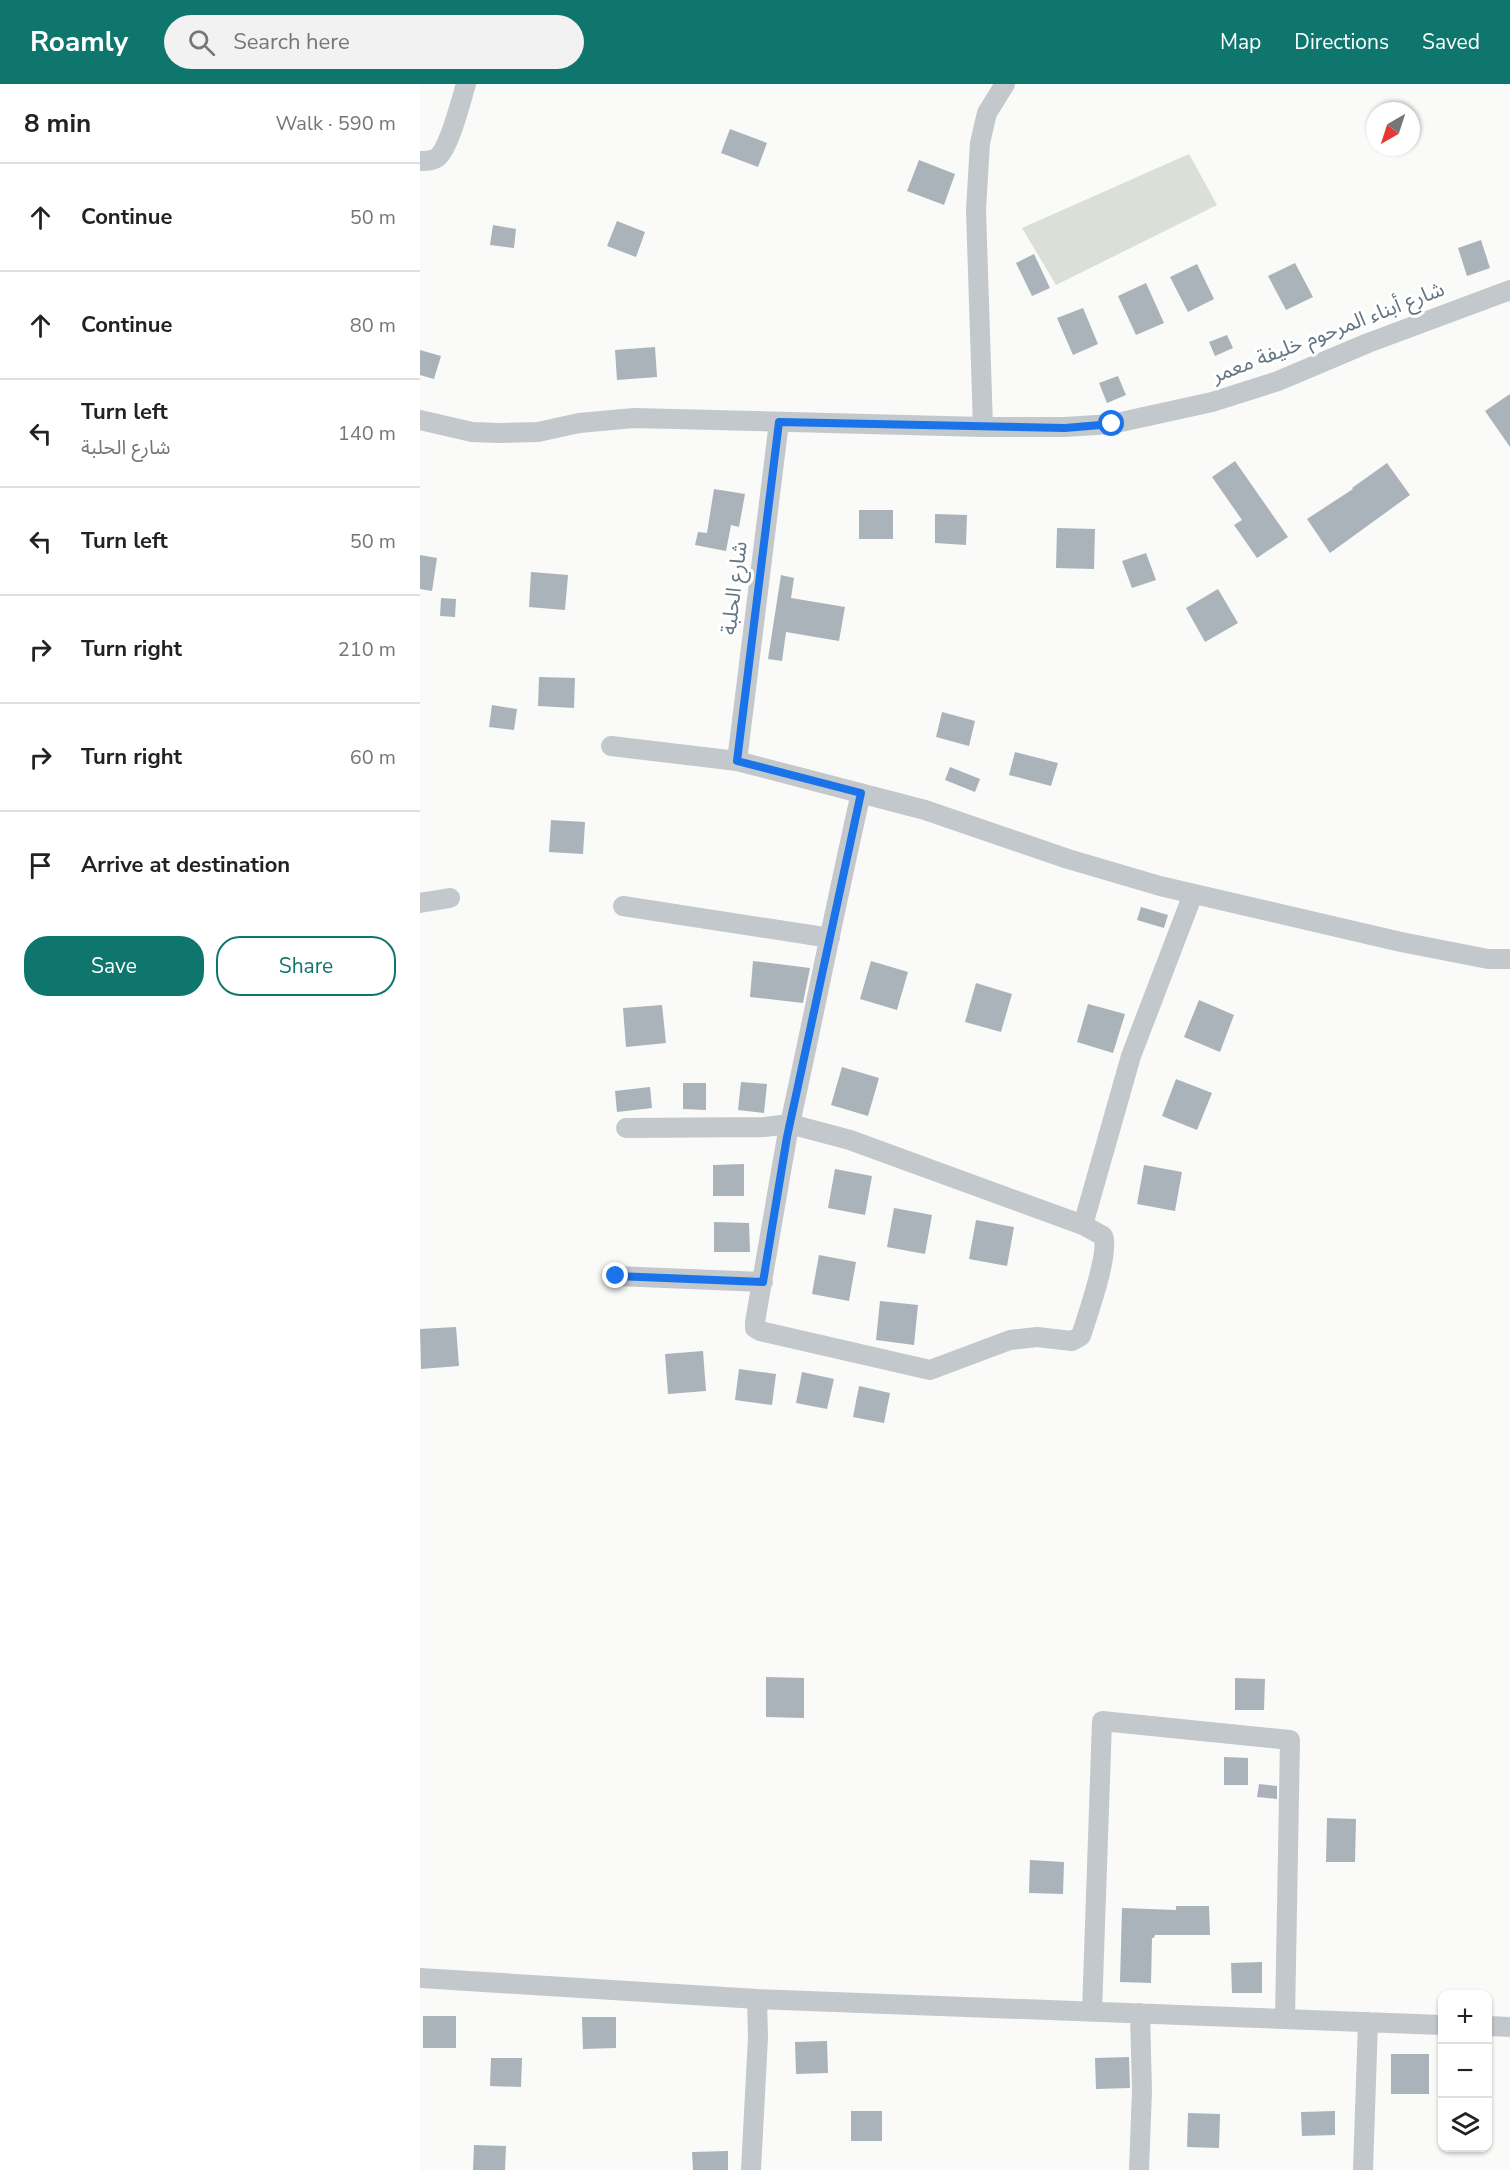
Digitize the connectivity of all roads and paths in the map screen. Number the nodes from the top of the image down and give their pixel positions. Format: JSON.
{"nodes":[{"id":1,"x":466,"y":84,"type":"edge"},
{"id":2,"x":1005,"y":84,"type":"edge"},
{"id":3,"x":420,"y":161,"type":"edge"},
{"id":4,"x":1510,"y":290,"type":"edge"},
{"id":5,"x":420,"y":420,"type":"edge"},
{"id":6,"x":779,"y":422,"type":"junction"},
{"id":7,"x":983,"y":427,"type":"junction"},
{"id":8,"x":611,"y":746,"type":"dead end"},
{"id":9,"x":737,"y":761,"type":"junction"},
{"id":10,"x":861,"y":793,"type":"junction"},
{"id":11,"x":1193,"y":894,"type":"junction"},
{"id":12,"x":450,"y":898,"type":"dead end"},
{"id":13,"x":420,"y":903,"type":"edge"},
{"id":14,"x":623,"y":906,"type":"dead end"},
{"id":15,"x":830,"y":938,"type":"junction"},
{"id":16,"x":1510,"y":959,"type":"edge"},
{"id":17,"x":790,"y":1124,"type":"junction"},
{"id":18,"x":626,"y":1128,"type":"dead end"},
{"id":19,"x":1083,"y":1224,"type":"junction"},
{"id":20,"x":616,"y":1276,"type":"dead end"},
{"id":21,"x":763,"y":1282,"type":"junction"},
{"id":22,"x":420,"y":1978,"type":"edge"},
{"id":23,"x":757,"y":1999,"type":"junction"},
{"id":24,"x":1092,"y":2012,"type":"junction"},
{"id":25,"x":1140,"y":2013,"type":"junction"},
{"id":26,"x":1285,"y":2019,"type":"junction"},
{"id":27,"x":1368,"y":2022,"type":"junction"},
{"id":28,"x":1438,"y":2025,"type":"edge"},
{"id":29,"x":1492,"y":2026,"type":"edge"},
{"id":30,"x":1510,"y":2027,"type":"edge"},
{"id":31,"x":751,"y":2170,"type":"edge"},
{"id":32,"x":1139,"y":2170,"type":"edge"},
{"id":33,"x":1363,"y":2170,"type":"edge"}],
"edges":[{"from":1,"to":3,"type":"street"},
{"from":2,"to":7,"type":"street"},
{"from":4,"to":7,"type":"street","name":"شارع أبناء المرحوم خليفة معمر"},
{"from":5,"to":6,"type":"street","name":"شارع أبناء المرحوم خليفة معمر"},
{"from":6,"to":7,"type":"street","name":"شارع أبناء المرحوم خليفة معمر"},
{"from":6,"to":9,"type":"street","name":"شارع الحلبة"},
{"from":8,"to":9,"type":"street"},
{"from":9,"to":10,"type":"street"},
{"from":10,"to":11,"type":"street"},
{"from":10,"to":15,"type":"street"},
{"from":11,"to":16,"type":"street"},
{"from":11,"to":19,"type":"street"},
{"from":12,"to":13,"type":"street"},
{"from":14,"to":15,"type":"street"},
{"from":15,"to":17,"type":"street"},
{"from":17,"to":18,"type":"street"},
{"from":17,"to":19,"type":"street"},
{"from":17,"to":21,"type":"street"},
{"from":19,"to":21,"type":"street"},
{"from":20,"to":21,"type":"street"},
{"from":22,"to":23,"type":"street"},
{"from":23,"to":24,"type":"street"},
{"from":23,"to":31,"type":"street"},
{"from":24,"to":25,"type":"street"},
{"from":24,"to":26,"type":"street"},
{"from":25,"to":26,"type":"street"},
{"from":25,"to":32,"type":"street"},
{"from":26,"to":27,"type":"street"},
{"from":27,"to":28,"type":"street"},
{"from":27,"to":33,"type":"street"},
{"from":29,"to":30,"type":"street"}]}
